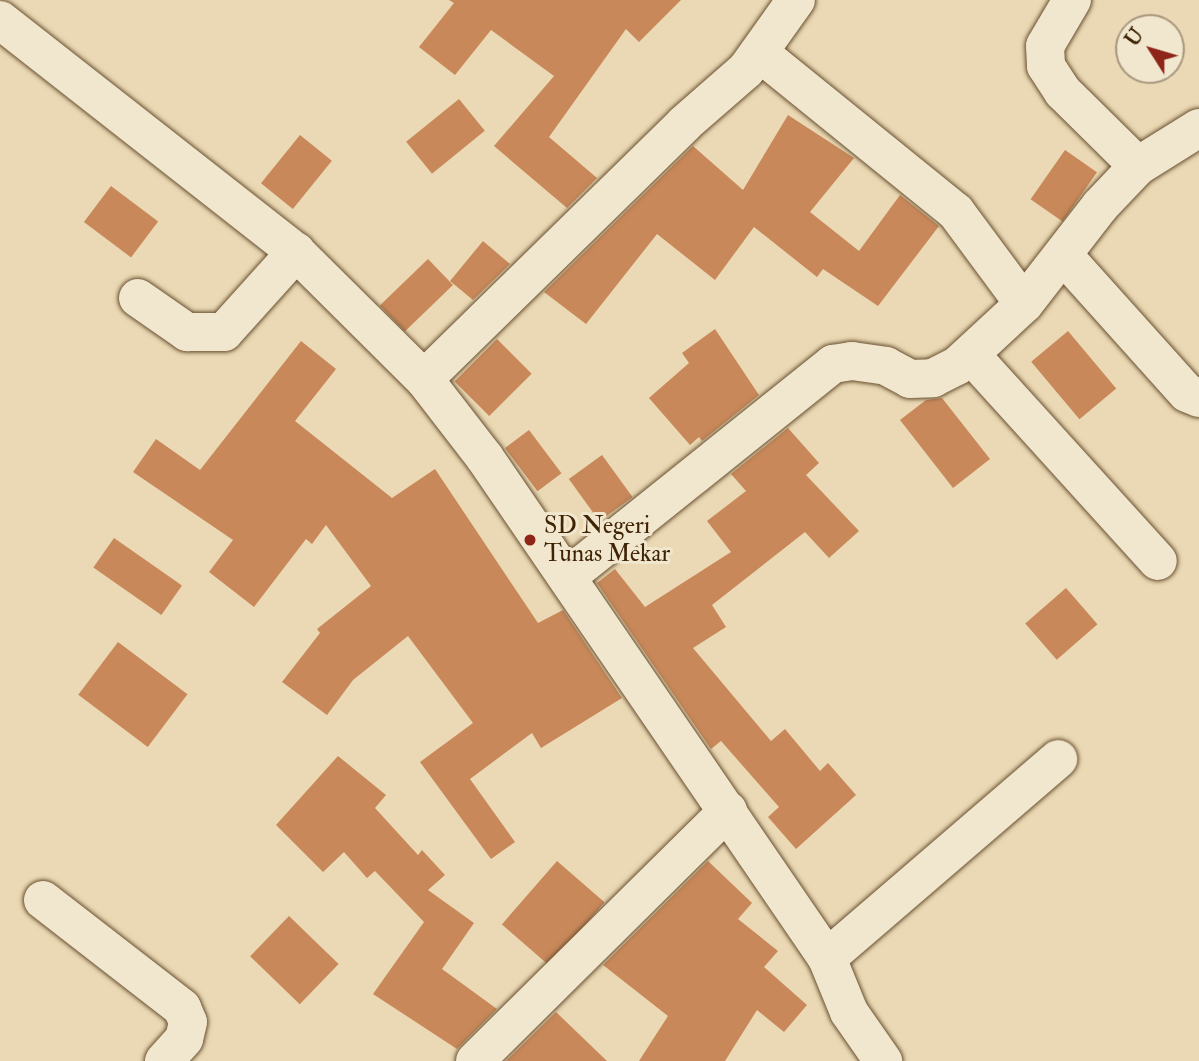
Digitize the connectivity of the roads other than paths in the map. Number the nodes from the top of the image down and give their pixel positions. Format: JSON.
{"nodes":[{"id":1,"x":796,"y":0,"type":"edge"},
{"id":2,"x":1072,"y":0,"type":"edge"},
{"id":3,"x":0,"y":20,"type":"edge"},
{"id":4,"x":761,"y":54,"type":"junction"},
{"id":5,"x":1199,"y":128,"type":"edge"},
{"id":6,"x":1138,"y":166,"type":"junction"},
{"id":7,"x":296,"y":251,"type":"junction"},
{"id":8,"x":1064,"y":256,"type":"junction"},
{"id":9,"x":138,"y":298,"type":"dead end"},
{"id":10,"x":1024,"y":304,"type":"junction"},
{"id":11,"x":971,"y":355,"type":"junction"},
{"id":12,"x":424,"y":379,"type":"junction"},
{"id":13,"x":1199,"y":398,"type":"edge"},
{"id":14,"x":1158,"y":561,"type":"dead end"},
{"id":15,"x":568,"y":577,"type":"junction"},
{"id":16,"x":1058,"y":759,"type":"dead end"},
{"id":17,"x":727,"y":811,"type":"junction"},
{"id":18,"x":43,"y":900,"type":"dead end"},
{"id":19,"x":827,"y":958,"type":"junction"},
{"id":20,"x":164,"y":1061,"type":"edge"},
{"id":21,"x":475,"y":1061,"type":"edge"},
{"id":22,"x":883,"y":1061,"type":"edge"}],
"edges":[{"from":1,"to":4,"type":"street"},
{"from":2,"to":6,"type":"street"},
{"from":3,"to":7,"type":"street"},
{"from":4,"to":10,"type":"street"},
{"from":4,"to":12,"type":"street"},
{"from":5,"to":6,"type":"street"},
{"from":6,"to":8,"type":"street"},
{"from":7,"to":9,"type":"street"},
{"from":7,"to":12,"type":"street"},
{"from":8,"to":10,"type":"street"},
{"from":8,"to":13,"type":"street"},
{"from":10,"to":11,"type":"street"},
{"from":11,"to":14,"type":"street"},
{"from":11,"to":15,"type":"street"},
{"from":12,"to":15,"type":"street"},
{"from":15,"to":17,"type":"street"},
{"from":16,"to":19,"type":"street"},
{"from":17,"to":19,"type":"street"},
{"from":17,"to":21,"type":"street"},
{"from":18,"to":20,"type":"street"},
{"from":19,"to":22,"type":"street"}]}
